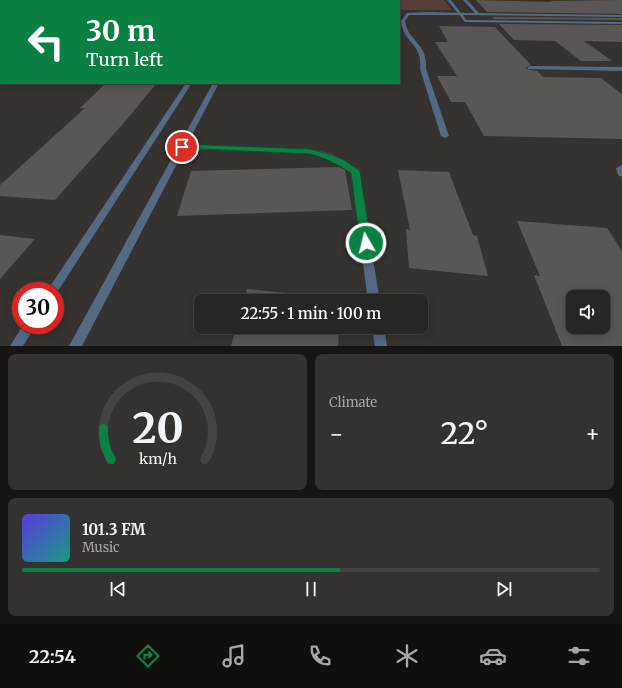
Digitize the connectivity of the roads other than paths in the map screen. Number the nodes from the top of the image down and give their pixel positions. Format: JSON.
{"nodes":[{"id":1,"x":449,"y":0,"type":"edge"},
{"id":2,"x":465,"y":0,"type":"edge"},
{"id":3,"x":460,"y":14,"type":"junction"},
{"id":4,"x":478,"y":14,"type":"junction"},
{"id":5,"x":622,"y":16,"type":"edge"},
{"id":6,"x":622,"y":23,"type":"edge"},
{"id":7,"x":530,"y":68,"type":"dead end"},
{"id":8,"x":622,"y":69,"type":"edge"},
{"id":9,"x":188,"y":84,"type":"edge"},
{"id":10,"x":215,"y":84,"type":"edge"},
{"id":11,"x":444,"y":136,"type":"dead end"},
{"id":12,"x":182,"y":147,"type":"junction"},
{"id":13,"x":622,"y":167,"type":"edge"},
{"id":14,"x":622,"y":175,"type":"edge"},
{"id":15,"x":58,"y":282,"type":"edge"},
{"id":16,"x":373,"y":294,"type":"edge"},
{"id":17,"x":24,"y":334,"type":"edge"},
{"id":18,"x":379,"y":334,"type":"edge"},
{"id":19,"x":16,"y":346,"type":"edge"},
{"id":20,"x":75,"y":346,"type":"edge"},
{"id":21,"x":381,"y":346,"type":"edge"}],
"edges":[{"from":1,"to":3,"type":"street"},
{"from":2,"to":4,"type":"street"},
{"from":3,"to":4,"type":"street"},
{"from":3,"to":6,"type":"street"},
{"from":3,"to":11,"type":"street"},
{"from":4,"to":5,"type":"street"},
{"from":7,"to":8,"type":"street"},
{"from":9,"to":15,"type":"street"},
{"from":10,"to":12,"type":"street"},
{"from":12,"to":16,"type":"street"},
{"from":12,"to":20,"type":"street"},
{"from":13,"to":14,"type":"street"},
{"from":17,"to":19,"type":"street"},
{"from":18,"to":21,"type":"street"}]}
